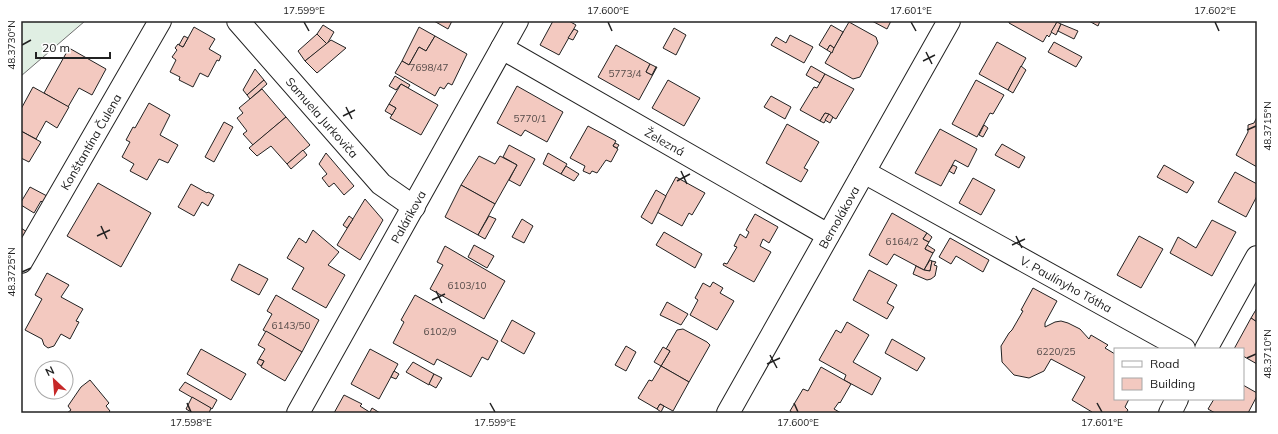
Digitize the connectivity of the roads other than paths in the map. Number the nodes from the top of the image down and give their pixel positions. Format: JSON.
{"nodes":[{"id":1,"x":160,"y":21,"type":"edge"},
{"id":2,"x":238,"y":21,"type":"edge"},
{"id":3,"x":517,"y":21,"type":"edge"},
{"id":4,"x":949,"y":21,"type":"edge"},
{"id":5,"x":502,"y":48,"type":"junction"},
{"id":6,"x":864,"y":172,"type":"junction"},
{"id":7,"x":414,"y":207,"type":"junction"},
{"id":8,"x":828,"y":235,"type":"junction"},
{"id":9,"x":1257,"y":257,"type":"edge"},
{"id":10,"x":21,"y":262,"type":"edge"},
{"id":11,"x":1182,"y":348,"type":"edge"},
{"id":12,"x":1207,"y":348,"type":"edge"},
{"id":13,"x":1177,"y":400,"type":"edge"},
{"id":14,"x":298,"y":413,"type":"edge"},
{"id":15,"x":728,"y":413,"type":"edge"},
{"id":16,"x":1170,"y":413,"type":"edge"}],
"edges":[{"from":1,"to":10,"type":"street","name":"Konštantína Čulena"},
{"from":2,"to":7,"type":"street","name":"Samuela Jurkoviča"},
{"from":3,"to":5,"type":"street","name":"Palárikova"},
{"from":4,"to":6,"type":"street","name":"Bernolákova"},
{"from":5,"to":7,"type":"street","name":"Palárikova"},
{"from":5,"to":8,"type":"street","name":"Železná"},
{"from":6,"to":8,"type":"street","name":"Bernolákova"},
{"from":6,"to":11,"type":"street","name":"V. Paulínyho Tótha"},
{"from":7,"to":14,"type":"street","name":"Palárikova"},
{"from":8,"to":15,"type":"street","name":"Bernolákova"},
{"from":9,"to":12,"type":"street"},
{"from":13,"to":16,"type":"street"}]}
